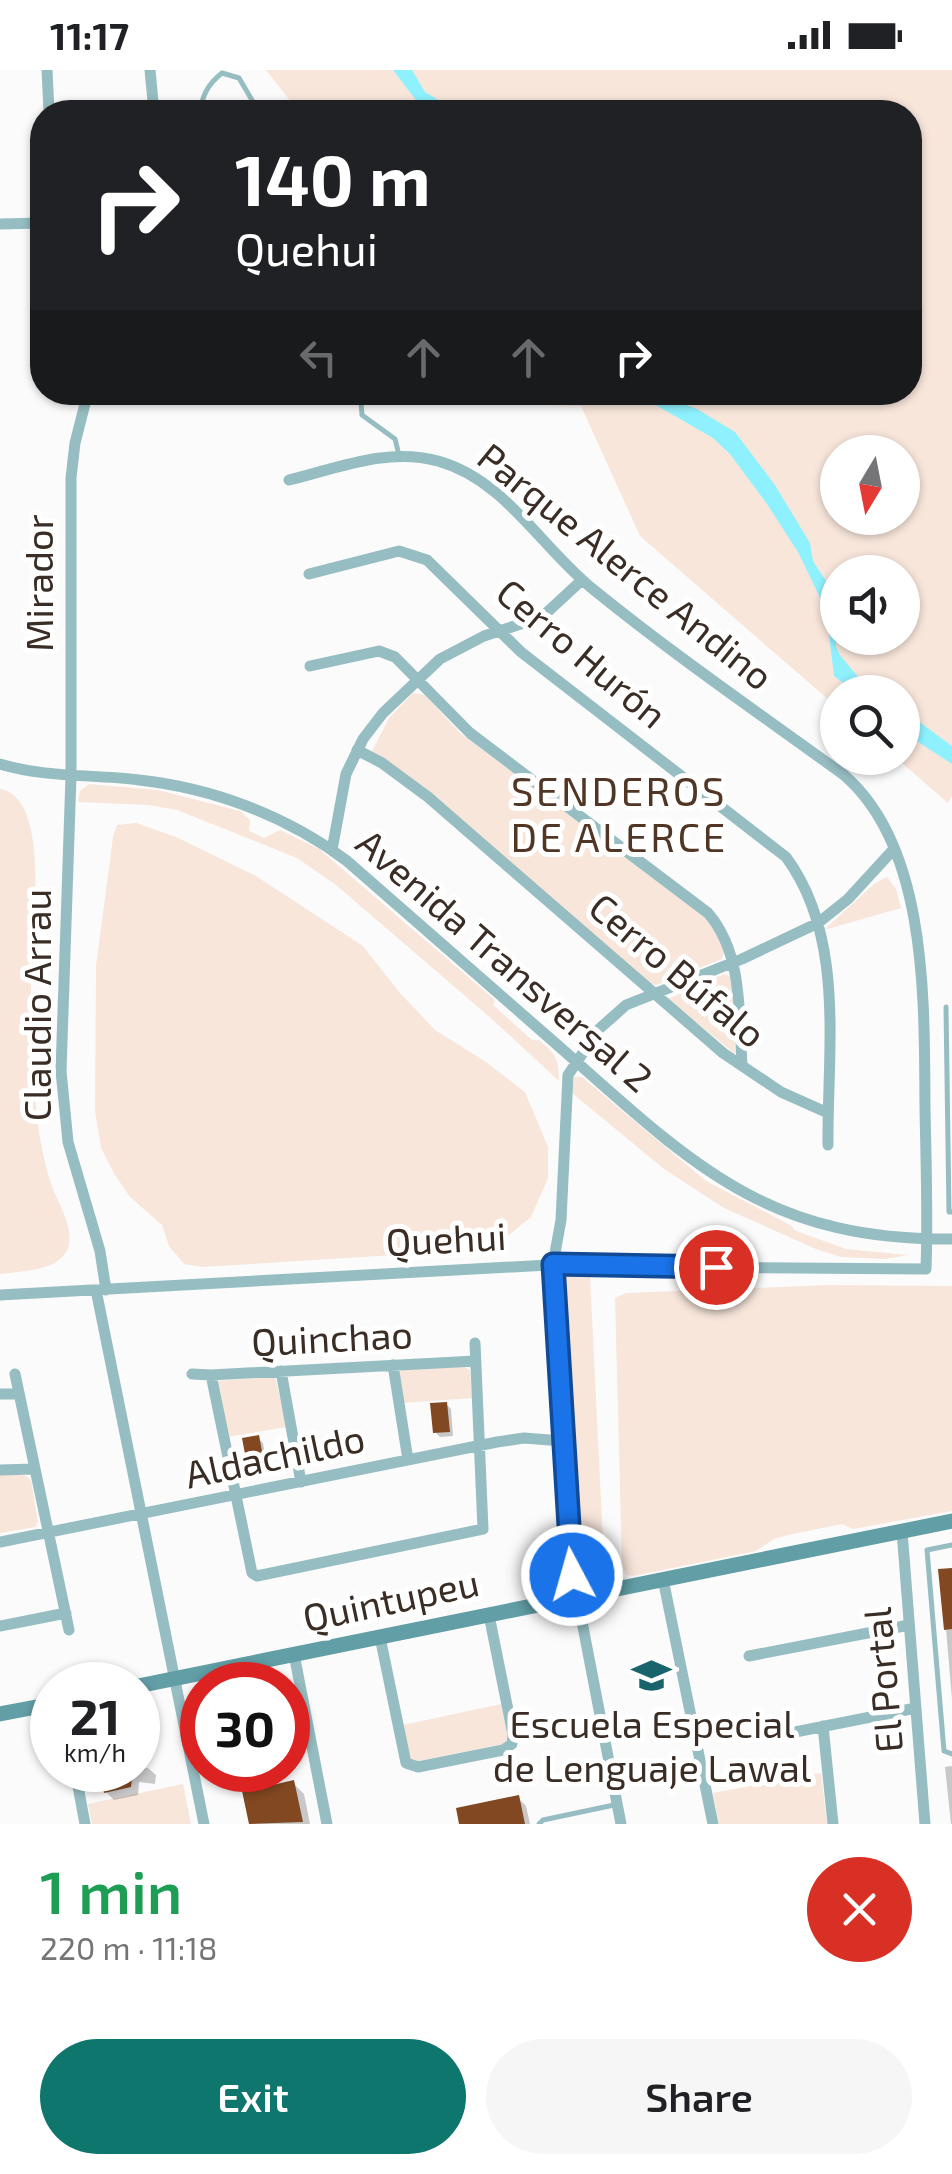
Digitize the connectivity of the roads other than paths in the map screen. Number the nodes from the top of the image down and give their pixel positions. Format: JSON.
{"nodes":[{"id":1,"x":46,"y":70,"type":"edge"},
{"id":2,"x":150,"y":70,"type":"edge"},
{"id":3,"x":49,"y":100,"type":"edge"},
{"id":4,"x":153,"y":100,"type":"edge"},
{"id":5,"x":201,"y":100,"type":"edge"},
{"id":6,"x":252,"y":100,"type":"edge"},
{"id":7,"x":30,"y":223,"type":"edge"},
{"id":8,"x":0,"y":224,"type":"edge"},
{"id":9,"x":84,"y":405,"type":"edge"},
{"id":10,"x":362,"y":405,"type":"edge"},
{"id":11,"x":400,"y":455,"type":"junction"},
{"id":12,"x":290,"y":480,"type":"dead end"},
{"id":13,"x":309,"y":574,"type":"dead end"},
{"id":14,"x":582,"y":580,"type":"junction"},
{"id":15,"x":498,"y":630,"type":"junction"},
{"id":16,"x":310,"y":666,"type":"dead end"},
{"id":17,"x":417,"y":678,"type":"junction"},
{"id":18,"x":357,"y":750,"type":"junction"},
{"id":19,"x":0,"y":764,"type":"edge"},
{"id":20,"x":70,"y":776,"type":"junction"},
{"id":21,"x":332,"y":850,"type":"junction"},
{"id":22,"x":893,"y":850,"type":"junction"},
{"id":23,"x":818,"y":923,"type":"junction"},
{"id":24,"x":733,"y":962,"type":"junction"},
{"id":25,"x":652,"y":993,"type":"junction"},
{"id":26,"x":946,"y":1007,"type":"dead end"},
{"id":27,"x":576,"y":1061,"type":"junction"},
{"id":28,"x":742,"y":1066,"type":"junction"},
{"id":29,"x":828,"y":1113,"type":"junction"},
{"id":30,"x":828,"y":1144,"type":"dead end"},
{"id":31,"x":952,"y":1212,"type":"edge"},
{"id":32,"x":952,"y":1239,"type":"edge"},
{"id":33,"x":927,"y":1240,"type":"junction"},
{"id":34,"x":553,"y":1264,"type":"junction"},
{"id":35,"x":101,"y":1290,"type":"junction"},
{"id":36,"x":0,"y":1296,"type":"edge"},
{"id":37,"x":476,"y":1343,"type":"dead end"},
{"id":38,"x":475,"y":1361,"type":"junction"},
{"id":39,"x":393,"y":1365,"type":"junction"},
{"id":40,"x":280,"y":1371,"type":"junction"},
{"id":41,"x":15,"y":1374,"type":"dead end"},
{"id":42,"x":192,"y":1374,"type":"dead end"},
{"id":43,"x":211,"y":1376,"type":"junction"},
{"id":44,"x":0,"y":1394,"type":"edge"},
{"id":45,"x":18,"y":1394,"type":"junction"},
{"id":46,"x":562,"y":1440,"type":"junction"},
{"id":47,"x":480,"y":1446,"type":"junction"},
{"id":48,"x":408,"y":1460,"type":"junction"},
{"id":49,"x":34,"y":1469,"type":"junction"},
{"id":50,"x":0,"y":1470,"type":"edge"},
{"id":51,"x":301,"y":1482,"type":"junction"},
{"id":52,"x":235,"y":1495,"type":"junction"},
{"id":53,"x":141,"y":1514,"type":"junction"},
{"id":54,"x":952,"y":1521,"type":"edge"},
{"id":55,"x":902,"y":1531,"type":"junction"},
{"id":56,"x":47,"y":1534,"type":"junction"},
{"id":57,"x":0,"y":1542,"type":"edge"},
{"id":58,"x":952,"y":1545,"type":"edge"},
{"id":59,"x":663,"y":1580,"type":"junction"},
{"id":60,"x":578,"y":1596,"type":"junction"},
{"id":61,"x":66,"y":1613,"type":"junction"},
{"id":62,"x":489,"y":1614,"type":"junction"},
{"id":63,"x":909,"y":1625,"type":"junction"},
{"id":64,"x":0,"y":1626,"type":"edge"},
{"id":65,"x":69,"y":1630,"type":"dead end"},
{"id":66,"x":380,"y":1637,"type":"junction"},
{"id":67,"x":294,"y":1654,"type":"junction"},
{"id":68,"x":748,"y":1656,"type":"dead end"},
{"id":69,"x":174,"y":1679,"type":"junction"},
{"id":70,"x":160,"y":1682,"type":"edge"},
{"id":71,"x":30,"y":1708,"type":"edge"},
{"id":72,"x":916,"y":1708,"type":"junction"},
{"id":73,"x":0,"y":1714,"type":"edge"},
{"id":74,"x":823,"y":1726,"type":"junction"},
{"id":75,"x":774,"y":1736,"type":"dead end"},
{"id":76,"x":952,"y":1754,"type":"edge"},
{"id":77,"x":79,"y":1792,"type":"edge"},
{"id":78,"x":617,"y":1804,"type":"junction"},
{"id":79,"x":86,"y":1824,"type":"edge"},
{"id":80,"x":204,"y":1824,"type":"edge"},
{"id":81,"x":327,"y":1824,"type":"edge"},
{"id":82,"x":539,"y":1824,"type":"edge"},
{"id":83,"x":621,"y":1824,"type":"edge"},
{"id":84,"x":713,"y":1824,"type":"edge"},
{"id":85,"x":833,"y":1824,"type":"edge"},
{"id":86,"x":925,"y":1824,"type":"edge"}],
"edges":[{"from":1,"to":3,"type":"street"},
{"from":2,"to":4,"type":"street"},
{"from":5,"to":6,"type":"lane"},
{"from":7,"to":8,"type":"street"},
{"from":9,"to":20,"type":"street","name":"Mirador"},
{"from":10,"to":11,"type":"lane"},
{"from":11,"to":12,"type":"street","name":"Parque Alerce Andino"},
{"from":11,"to":14,"type":"street","name":"Parque Alerce Andino"},
{"from":13,"to":15,"type":"street","name":"Cerro Hurón"},
{"from":14,"to":15,"type":"street"},
{"from":14,"to":22,"type":"street","name":"Parque Alerce Andino"},
{"from":15,"to":17,"type":"street"},
{"from":15,"to":23,"type":"street","name":"Cerro Hurón"},
{"from":16,"to":17,"type":"street"},
{"from":17,"to":18,"type":"street"},
{"from":17,"to":24,"type":"street"},
{"from":18,"to":21,"type":"street"},
{"from":18,"to":25,"type":"street","name":"Cerro Búfalo"},
{"from":19,"to":20,"type":"street","name":"Avenida Transversal 2"},
{"from":20,"to":21,"type":"street","name":"Avenida Transversal 2"},
{"from":20,"to":35,"type":"street","name":"Claudio Arrau"},
{"from":21,"to":27,"type":"street","name":"Avenida Transversal 2"},
{"from":22,"to":23,"type":"street"},
{"from":22,"to":33,"type":"street","name":"Parque Alerce Andino"},
{"from":23,"to":24,"type":"street"},
{"from":23,"to":29,"type":"street","name":"Cerro Hurón"},
{"from":24,"to":25,"type":"street"},
{"from":24,"to":28,"type":"street"},
{"from":25,"to":27,"type":"street"},
{"from":25,"to":28,"type":"street","name":"Cerro Búfalo"},
{"from":26,"to":31,"type":"lane"},
{"from":27,"to":33,"type":"street","name":"Avenida Transversal 2"},
{"from":27,"to":34,"type":"street"},
{"from":28,"to":29,"type":"street","name":"Cerro Búfalo"},
{"from":29,"to":30,"type":"street","name":"Cerro Hurón"},
{"from":32,"to":33,"type":"street","name":"Avenida Transversal 2"},
{"from":33,"to":34,"type":"street","name":"Quehui"},
{"from":34,"to":35,"type":"street","name":"Quehui"},
{"from":34,"to":46,"type":"street"},
{"from":35,"to":36,"type":"street","name":"Quehui"},
{"from":35,"to":53,"type":"street","name":"Claudio Arrau"},
{"from":37,"to":38,"type":"street"},
{"from":38,"to":39,"type":"street","name":"Quinchao"},
{"from":38,"to":47,"type":"street"},
{"from":39,"to":40,"type":"street","name":"Quinchao"},
{"from":39,"to":48,"type":"street"},
{"from":40,"to":43,"type":"street","name":"Quinchao"},
{"from":40,"to":51,"type":"street"},
{"from":41,"to":45,"type":"street"},
{"from":42,"to":43,"type":"street","name":"Quinchao"},
{"from":43,"to":52,"type":"street"},
{"from":44,"to":45,"type":"street"},
{"from":45,"to":49,"type":"street"},
{"from":46,"to":47,"type":"street","name":"Aldachildo"},
{"from":46,"to":60,"type":"street"},
{"from":47,"to":48,"type":"street","name":"Aldachildo"},
{"from":47,"to":52,"type":"street"},
{"from":48,"to":51,"type":"street","name":"Aldachildo"},
{"from":49,"to":50,"type":"street"},
{"from":49,"to":56,"type":"street"},
{"from":51,"to":52,"type":"street","name":"Aldachildo"},
{"from":52,"to":53,"type":"street","name":"Aldachildo"},
{"from":53,"to":56,"type":"street","name":"Aldachildo"},
{"from":53,"to":69,"type":"street","name":"Claudio Arrau"},
{"from":54,"to":55,"type":"street","name":"Quintupeu"},
{"from":55,"to":59,"type":"street","name":"Quintupeu"},
{"from":55,"to":63,"type":"street","name":"El Portal"},
{"from":56,"to":57,"type":"street","name":"Aldachildo"},
{"from":56,"to":61,"type":"street"},
{"from":58,"to":76,"type":"lane"},
{"from":59,"to":60,"type":"street","name":"Quintupeu"},
{"from":59,"to":84,"type":"street"},
{"from":60,"to":62,"type":"street","name":"Quintupeu"},
{"from":60,"to":78,"type":"street"},
{"from":61,"to":64,"type":"street"},
{"from":61,"to":65,"type":"street"},
{"from":62,"to":66,"type":"street","name":"Quintupeu"},
{"from":62,"to":66,"type":"street"},
{"from":63,"to":68,"type":"street"},
{"from":63,"to":72,"type":"street","name":"El Portal"},
{"from":66,"to":67,"type":"street","name":"Quintupeu"},
{"from":67,"to":69,"type":"street","name":"Quintupeu"},
{"from":67,"to":81,"type":"street"},
{"from":69,"to":70,"type":"street","name":"Quintupeu"},
{"from":69,"to":80,"type":"street","name":"Claudio Arrau"},
{"from":71,"to":73,"type":"street"},
{"from":72,"to":74,"type":"street"},
{"from":72,"to":86,"type":"street","name":"El Portal"},
{"from":74,"to":75,"type":"street"},
{"from":74,"to":85,"type":"street"},
{"from":77,"to":79,"type":"street"},
{"from":78,"to":82,"type":"lane"},
{"from":78,"to":83,"type":"street"}]}
